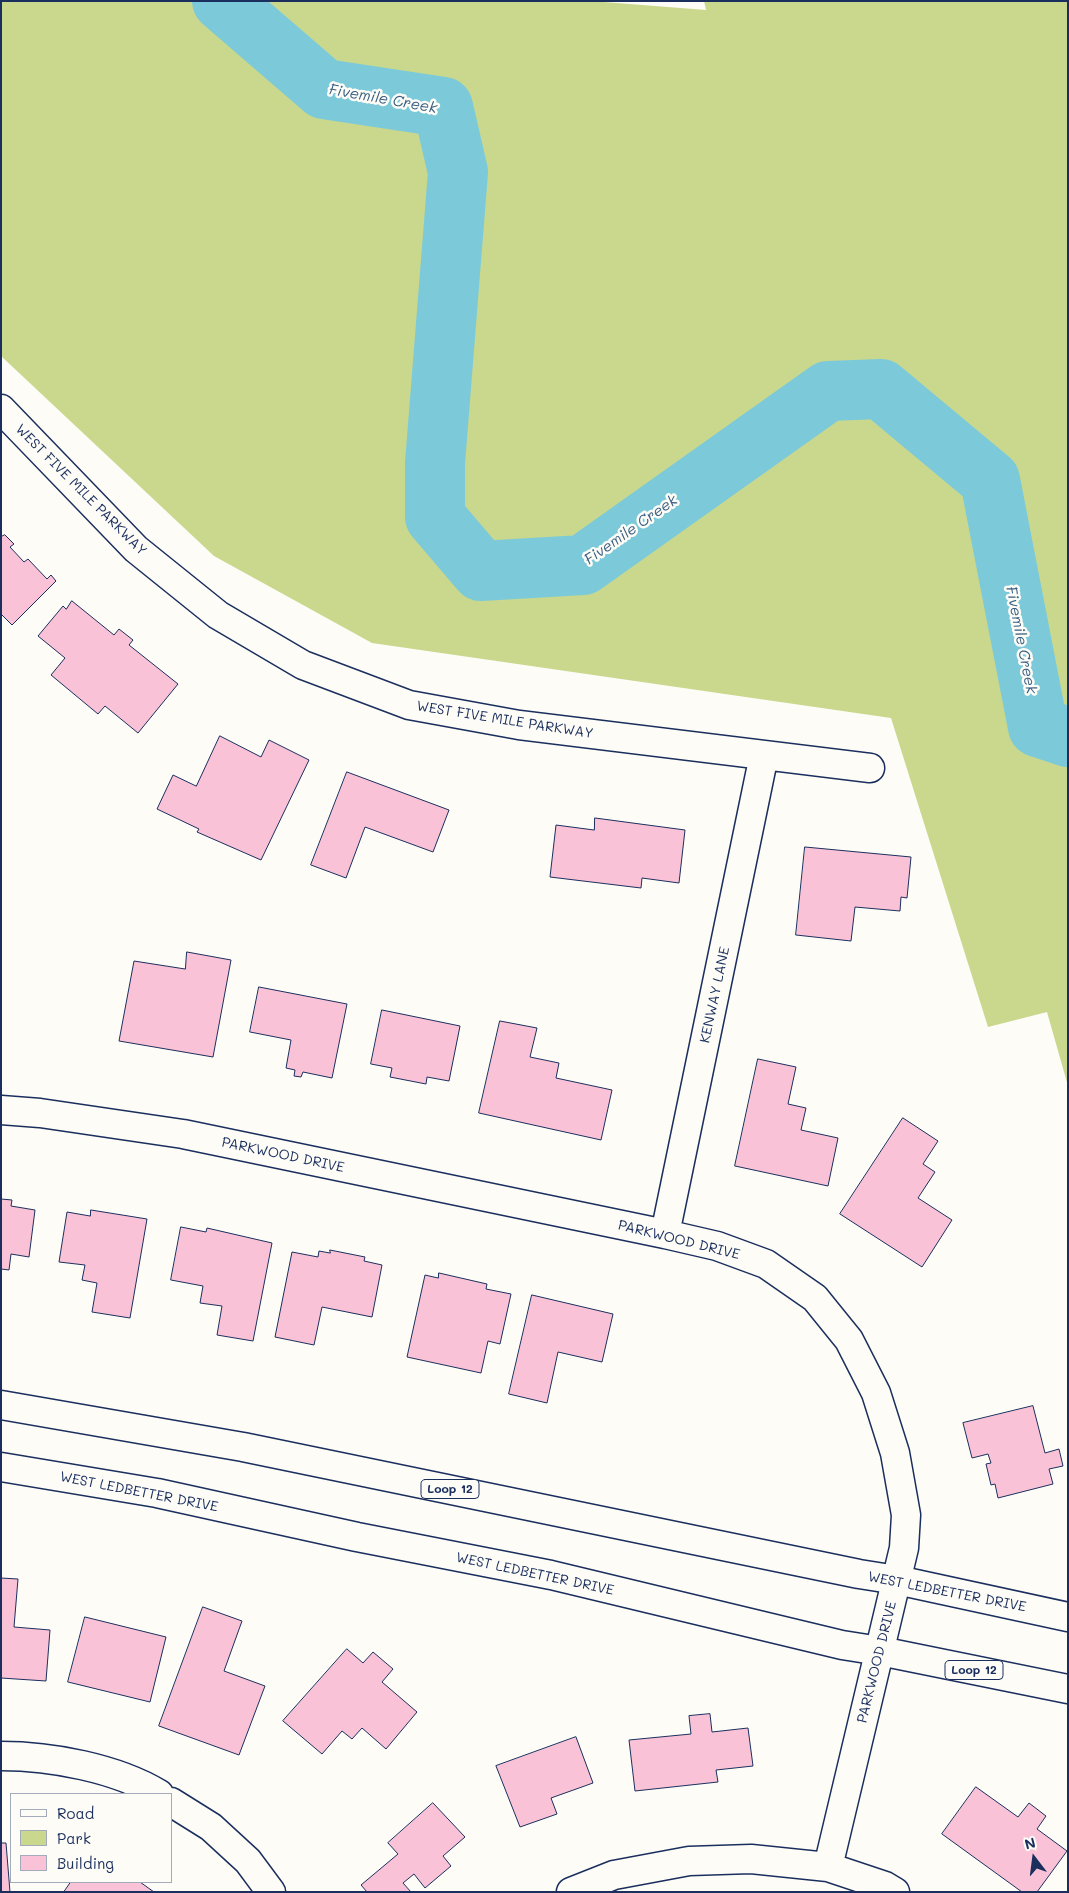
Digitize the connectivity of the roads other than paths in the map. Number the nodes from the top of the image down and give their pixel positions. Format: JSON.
{"nodes":[{"id":1,"x":1,"y":409,"type":"edge"},
{"id":2,"x":764,"y":755,"type":"junction"},
{"id":3,"x":870,"y":768,"type":"dead end"},
{"id":4,"x":1,"y":1110,"type":"edge"},
{"id":5,"x":665,"y":1234,"type":"junction"},
{"id":6,"x":1,"y":1405,"type":"edge"},
{"id":7,"x":1,"y":1467,"type":"edge"},
{"id":8,"x":896,"y":1580,"type":"junction"},
{"id":9,"x":1068,"y":1617,"type":"edge"},
{"id":10,"x":880,"y":1651,"type":"junction"},
{"id":11,"x":1068,"y":1689,"type":"edge"},
{"id":12,"x":1,"y":1756,"type":"edge"},
{"id":13,"x":157,"y":1793,"type":"edge"},
{"id":14,"x":172,"y":1803,"type":"edge"},
{"id":15,"x":828,"y":1867,"type":"junction"},
{"id":16,"x":271,"y":1892,"type":"edge"},
{"id":17,"x":571,"y":1892,"type":"edge"},
{"id":18,"x":895,"y":1892,"type":"edge"}],
"edges":[{"from":1,"to":2,"type":"street","name":"WEST FIVE MILE PARKWAY"},
{"from":2,"to":3,"type":"street","name":"WEST FIVE MILE PARKWAY"},
{"from":2,"to":5,"type":"street","name":"KENWAY LANE"},
{"from":4,"to":5,"type":"street","name":"PARKWOOD DRIVE"},
{"from":5,"to":8,"type":"street","name":"PARKWOOD DRIVE"},
{"from":6,"to":8,"type":"street","name":"WEST LEDBETTER DRIVE","number":"Loop 12"},
{"from":7,"to":10,"type":"street","name":"WEST LEDBETTER DRIVE","number":"Loop 12"},
{"from":8,"to":9,"type":"street","name":"WEST LEDBETTER DRIVE","number":"Loop 12"},
{"from":8,"to":10,"type":"street","name":"PARKWOOD DRIVE"},
{"from":10,"to":11,"type":"street","name":"WEST LEDBETTER DRIVE","number":"Loop 12"},
{"from":10,"to":15,"type":"street","name":"PARKWOOD DRIVE"},
{"from":12,"to":13,"type":"street"},
{"from":14,"to":16,"type":"street"},
{"from":15,"to":17,"type":"street"},
{"from":15,"to":18,"type":"street"}]}
